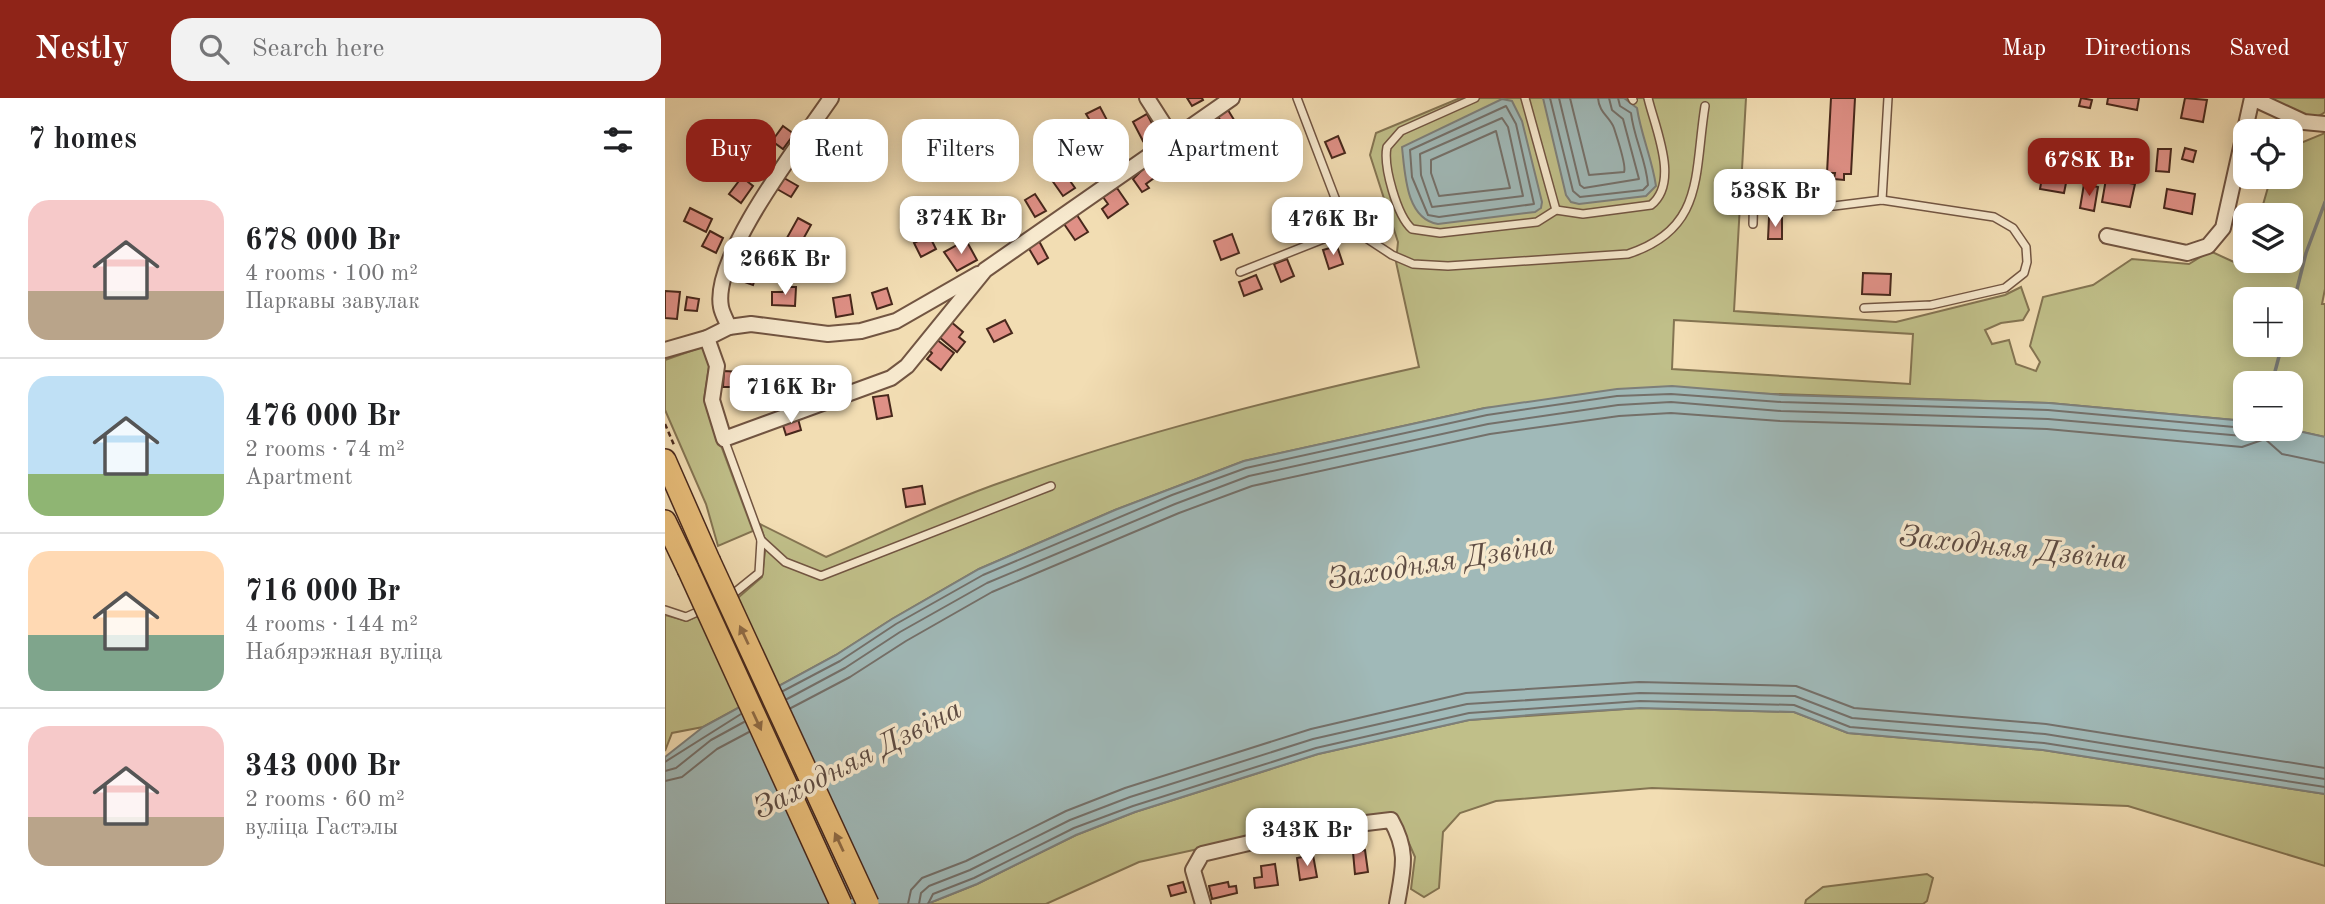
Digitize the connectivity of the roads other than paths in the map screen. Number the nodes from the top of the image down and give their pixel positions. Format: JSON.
{"nodes":[{"id":1,"x":831,"y":98,"type":"edge"},
{"id":2,"x":1147,"y":98,"type":"edge"},
{"id":3,"x":1232,"y":98,"type":"edge"},
{"id":4,"x":1297,"y":98,"type":"edge"},
{"id":5,"x":1475,"y":98,"type":"edge"},
{"id":6,"x":1525,"y":98,"type":"edge"},
{"id":7,"x":1648,"y":98,"type":"edge"},
{"id":8,"x":1888,"y":98,"type":"edge"},
{"id":9,"x":2252,"y":98,"type":"edge"},
{"id":10,"x":1705,"y":106,"type":"dead end"},
{"id":11,"x":1160,"y":119,"type":"edge"},
{"id":12,"x":1200,"y":119,"type":"edge"},
{"id":13,"x":2325,"y":124,"type":"edge"},
{"id":14,"x":1143,"y":158,"type":"edge"},
{"id":15,"x":1754,"y":186,"type":"dead end"},
{"id":16,"x":1882,"y":200,"type":"junction"},
{"id":17,"x":1753,"y":205,"type":"junction"},
{"id":18,"x":1556,"y":210,"type":"junction"},
{"id":19,"x":1345,"y":224,"type":"junction"},
{"id":20,"x":1753,"y":224,"type":"dead end"},
{"id":21,"x":2107,"y":236,"type":"dead end"},
{"id":22,"x":985,"y":270,"type":"junction"},
{"id":23,"x":1240,"y":272,"type":"dead end"},
{"id":24,"x":1864,"y":308,"type":"dead end"},
{"id":25,"x":729,"y":327,"type":"junction"},
{"id":26,"x":707,"y":338,"type":"junction"},
{"id":27,"x":665,"y":350,"type":"edge"},
{"id":28,"x":724,"y":439,"type":"junction"},
{"id":29,"x":665,"y":460,"type":"edge"},
{"id":30,"x":1051,"y":486,"type":"dead end"},
{"id":31,"x":665,"y":521,"type":"edge"},
{"id":32,"x":761,"y":540,"type":"junction"},
{"id":33,"x":723,"y":600,"type":"dead end"},
{"id":34,"x":711,"y":606,"type":"dead end"},
{"id":35,"x":665,"y":610,"type":"edge"},
{"id":36,"x":841,"y":904,"type":"edge"},
{"id":37,"x":868,"y":904,"type":"edge"},
{"id":38,"x":1203,"y":904,"type":"edge"},
{"id":39,"x":1397,"y":904,"type":"edge"}],
"edges":[{"from":1,"to":25,"type":"street"},
{"from":2,"to":11,"type":"street"},
{"from":3,"to":12,"type":"street"},
{"from":4,"to":19,"type":"lane"},
{"from":5,"to":18,"type":"lane"},
{"from":6,"to":18,"type":"lane"},
{"from":7,"to":18,"type":"lane"},
{"from":8,"to":16,"type":"lane"},
{"from":9,"to":13,"type":"street"},
{"from":9,"to":21,"type":"street"},
{"from":10,"to":19,"type":"lane"},
{"from":14,"to":22,"type":"street"},
{"from":15,"to":17,"type":"lane"},
{"from":16,"to":17,"type":"lane"},
{"from":16,"to":24,"type":"lane"},
{"from":17,"to":20,"type":"lane"},
{"from":19,"to":23,"type":"lane"},
{"from":22,"to":25,"type":"street"},
{"from":22,"to":28,"type":"street"},
{"from":25,"to":26,"type":"street"},
{"from":26,"to":27,"type":"street"},
{"from":26,"to":28,"type":"street"},
{"from":28,"to":32,"type":"lane"},
{"from":37,"to":29,"type":"main road","one_way":true,"bridge":true},
{"from":30,"to":32,"type":"lane"},
{"from":31,"to":36,"type":"main road","one_way":true,"bridge":true},
{"from":32,"to":33,"type":"lane"},
{"from":34,"to":35,"type":"lane"},
{"from":38,"to":39,"type":"street"}]}
